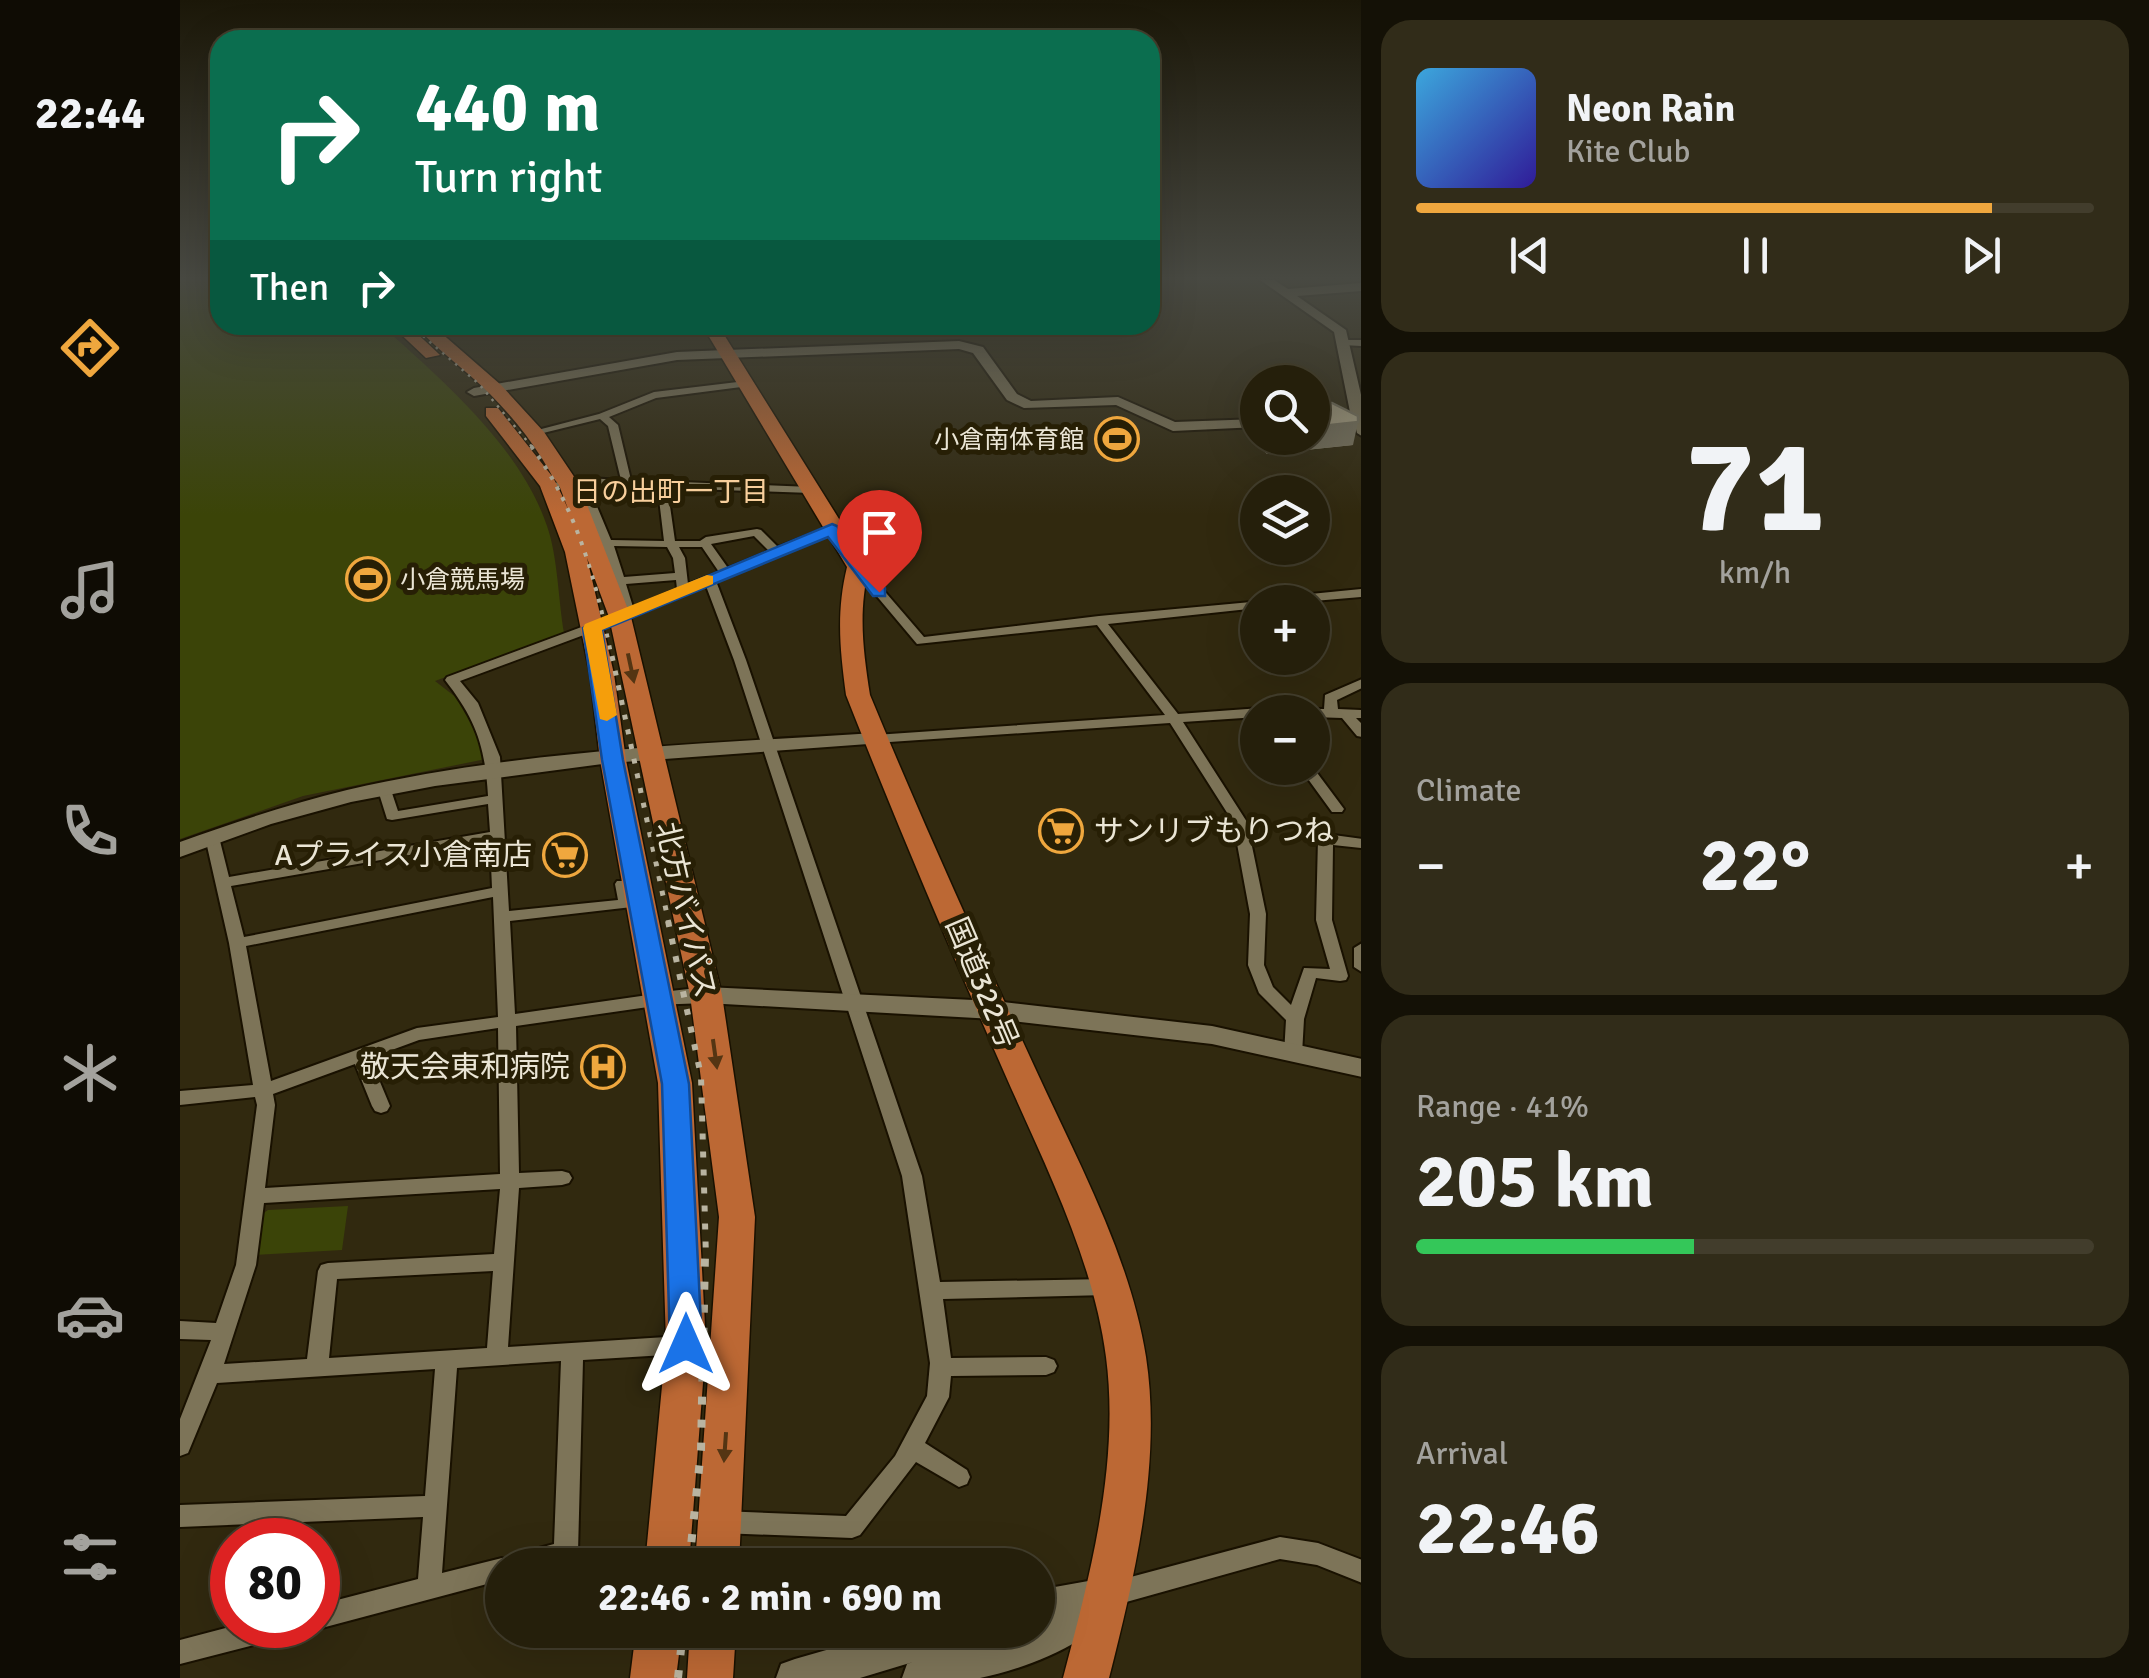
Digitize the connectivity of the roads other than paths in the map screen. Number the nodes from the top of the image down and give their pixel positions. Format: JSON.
{"nodes":[{"id":1,"x":442,"y":358,"type":"edge"},
{"id":2,"x":454,"y":358,"type":"edge"},
{"id":3,"x":662,"y":358,"type":"edge"},
{"id":4,"x":730,"y":358,"type":"edge"},
{"id":5,"x":984,"y":358,"type":"edge"},
{"id":6,"x":1356,"y":379,"type":"edge"},
{"id":7,"x":746,"y":384,"type":"junction"},
{"id":8,"x":485,"y":391,"type":"junction"},
{"id":9,"x":1360,"y":410,"type":"edge"},
{"id":10,"x":602,"y":416,"type":"junction"},
{"id":11,"x":1330,"y":416,"type":"edge"},
{"id":12,"x":1240,"y":424,"type":"edge"},
{"id":13,"x":535,"y":432,"type":"junction"},
{"id":14,"x":566,"y":484,"type":"junction"},
{"id":15,"x":627,"y":484,"type":"junction"},
{"id":16,"x":658,"y":486,"type":"junction"},
{"id":17,"x":810,"y":490,"type":"junction"},
{"id":18,"x":832,"y":529,"type":"junction"},
{"id":19,"x":607,"y":543,"type":"junction"},
{"id":20,"x":671,"y":544,"type":"junction"},
{"id":21,"x":705,"y":544,"type":"junction"},
{"id":22,"x":775,"y":552,"type":"junction"},
{"id":23,"x":858,"y":568,"type":"junction"},
{"id":24,"x":681,"y":576,"type":"junction"},
{"id":25,"x":717,"y":576,"type":"junction"},
{"id":26,"x":620,"y":581,"type":"junction"},
{"id":27,"x":683,"y":590,"type":"junction"},
{"id":28,"x":1361,"y":593,"type":"edge"},
{"id":29,"x":1330,"y":596,"type":"edge"},
{"id":30,"x":1240,"y":606,"type":"edge"},
{"id":31,"x":625,"y":615,"type":"junction"},
{"id":32,"x":1098,"y":620,"type":"junction"},
{"id":33,"x":592,"y":628,"type":"junction"},
{"id":34,"x":1361,"y":682,"type":"edge"},
{"id":35,"x":1330,"y":712,"type":"edge"},
{"id":36,"x":1338,"y":712,"type":"junction"},
{"id":37,"x":1240,"y":714,"type":"edge"},
{"id":38,"x":1361,"y":714,"type":"edge"},
{"id":39,"x":1174,"y":718,"type":"junction"},
{"id":40,"x":1361,"y":732,"type":"edge"},
{"id":41,"x":875,"y":738,"type":"junction"},
{"id":42,"x":769,"y":746,"type":"junction"},
{"id":43,"x":650,"y":756,"type":"junction"},
{"id":44,"x":613,"y":760,"type":"junction"},
{"id":45,"x":493,"y":770,"type":"junction"},
{"id":46,"x":1319,"y":785,"type":"edge"},
{"id":47,"x":384,"y":787,"type":"junction"},
{"id":48,"x":495,"y":799,"type":"junction"},
{"id":49,"x":622,"y":807,"type":"junction"},
{"id":50,"x":1337,"y":809,"type":"dead end"},
{"id":51,"x":497,"y":835,"type":"junction"},
{"id":52,"x":212,"y":837,"type":"junction"},
{"id":53,"x":1361,"y":844,"type":"edge"},
{"id":54,"x":180,"y":850,"type":"edge"},
{"id":55,"x":224,"y":883,"type":"junction"},
{"id":56,"x":500,"y":891,"type":"junction"},
{"id":57,"x":502,"y":917,"type":"junction"},
{"id":58,"x":237,"y":943,"type":"junction"},
{"id":59,"x":706,"y":994,"type":"junction"},
{"id":60,"x":662,"y":998,"type":"junction"},
{"id":61,"x":855,"y":1002,"type":"junction"},
{"id":62,"x":994,"y":1010,"type":"junction"},
{"id":63,"x":1295,"y":1019,"type":"junction"},
{"id":64,"x":508,"y":1020,"type":"junction"},
{"id":65,"x":360,"y":1054,"type":"junction"},
{"id":66,"x":1293,"y":1054,"type":"junction"},
{"id":67,"x":1361,"y":1068,"type":"edge"},
{"id":68,"x":264,"y":1090,"type":"junction"},
{"id":69,"x":180,"y":1098,"type":"edge"},
{"id":70,"x":380,"y":1106,"type":"dead end"},
{"id":71,"x":562,"y":1178,"type":"dead end"},
{"id":72,"x":510,"y":1179,"type":"junction"},
{"id":73,"x":256,"y":1196,"type":"junction"},
{"id":74,"x":504,"y":1262,"type":"junction"},
{"id":75,"x":1106,"y":1287,"type":"junction"},
{"id":76,"x":930,"y":1291,"type":"junction"},
{"id":77,"x":180,"y":1330,"type":"edge"},
{"id":78,"x":224,"y":1332,"type":"junction"},
{"id":79,"x":686,"y":1344,"type":"junction"},
{"id":80,"x":572,"y":1354,"type":"junction"},
{"id":81,"x":497,"y":1356,"type":"junction"},
{"id":82,"x":447,"y":1359,"type":"junction"},
{"id":83,"x":1046,"y":1366,"type":"dead end"},
{"id":84,"x":317,"y":1367,"type":"junction"},
{"id":85,"x":940,"y":1367,"type":"junction"},
{"id":86,"x":210,"y":1374,"type":"junction"},
{"id":87,"x":180,"y":1446,"type":"edge"},
{"id":88,"x":912,"y":1447,"type":"junction"},
{"id":89,"x":959,"y":1477,"type":"dead end"},
{"id":90,"x":435,"y":1506,"type":"junction"},
{"id":91,"x":180,"y":1516,"type":"edge"},
{"id":92,"x":720,"y":1522,"type":"junction"},
{"id":93,"x":566,"y":1548,"type":"edge"},
{"id":94,"x":668,"y":1548,"type":"edge"},
{"id":95,"x":718,"y":1548,"type":"edge"},
{"id":96,"x":1361,"y":1572,"type":"edge"},
{"id":97,"x":485,"y":1573,"type":"edge"},
{"id":98,"x":429,"y":1588,"type":"junction"},
{"id":99,"x":1108,"y":1595,"type":"junction"},
{"id":100,"x":1055,"y":1605,"type":"edge"},
{"id":101,"x":340,"y":1611,"type":"edge"},
{"id":102,"x":210,"y":1644,"type":"edge"},
{"id":103,"x":657,"y":1648,"type":"edge"},
{"id":104,"x":712,"y":1648,"type":"edge"},
{"id":105,"x":898,"y":1648,"type":"edge"},
{"id":106,"x":180,"y":1652,"type":"edge"},
{"id":107,"x":653,"y":1678,"type":"edge"},
{"id":108,"x":710,"y":1678,"type":"edge"},
{"id":109,"x":795,"y":1678,"type":"edge"},
{"id":110,"x":921,"y":1678,"type":"edge"},
{"id":111,"x":1086,"y":1678,"type":"edge"}],
"edges":[{"from":1,"to":8,"type":"highway","name":"北方バイパス"},
{"from":2,"to":8,"type":"highway","name":"北方バイパス"},
{"from":3,"to":8,"type":"street"},
{"from":4,"to":7,"type":"highway"},
{"from":5,"to":12,"type":"street"},
{"from":6,"to":9,"type":"street"},
{"from":7,"to":10,"type":"street"},
{"from":7,"to":17,"type":"highway"},
{"from":8,"to":13,"type":"highway","name":"北方バイパス"},
{"from":8,"to":14,"type":"highway","name":"北方バイパス"},
{"from":9,"to":11,"type":"street"},
{"from":10,"to":13,"type":"street"},
{"from":10,"to":15,"type":"street"},
{"from":13,"to":14,"type":"highway","name":"北方バイパス"},
{"from":14,"to":15,"type":"street"},
{"from":14,"to":19,"type":"street"},
{"from":14,"to":31,"type":"highway","name":"北方バイパス"},
{"from":14,"to":33,"type":"highway","name":"北方バイパス"},
{"from":15,"to":16,"type":"street"},
{"from":16,"to":17,"type":"street"},
{"from":16,"to":20,"type":"street"},
{"from":17,"to":18,"type":"highway"},
{"from":18,"to":22,"type":"street"},
{"from":18,"to":23,"type":"highway"},
{"from":19,"to":20,"type":"street"},
{"from":19,"to":26,"type":"street"},
{"from":20,"to":21,"type":"street"},
{"from":20,"to":24,"type":"street"},
{"from":21,"to":22,"type":"street"},
{"from":21,"to":25,"type":"street"},
{"from":22,"to":25,"type":"street"},
{"from":23,"to":32,"type":"street"},
{"from":23,"to":41,"type":"highway","name":"国道322号"},
{"from":24,"to":26,"type":"street"},
{"from":24,"to":27,"type":"street"},
{"from":25,"to":27,"type":"street"},
{"from":25,"to":42,"type":"street"},
{"from":26,"to":31,"type":"street"},
{"from":27,"to":31,"type":"street"},
{"from":28,"to":29,"type":"street"},
{"from":30,"to":32,"type":"street"},
{"from":31,"to":33,"type":"street"},
{"from":31,"to":43,"type":"highway","name":"北方バイパス","one_way":true},
{"from":32,"to":39,"type":"street"},
{"from":33,"to":44,"type":"highway","name":"北方バイパス"},
{"from":33,"to":45,"type":"street"},
{"from":34,"to":36,"type":"street"},
{"from":35,"to":36,"type":"street"},
{"from":36,"to":38,"type":"street"},
{"from":36,"to":40,"type":"street"},
{"from":37,"to":39,"type":"street"},
{"from":39,"to":41,"type":"street"},
{"from":39,"to":63,"type":"street"},
{"from":41,"to":42,"type":"street"},
{"from":41,"to":62,"type":"highway","name":"国道322号"},
{"from":42,"to":43,"type":"street"},
{"from":42,"to":61,"type":"street"},
{"from":43,"to":44,"type":"street"},
{"from":43,"to":59,"type":"highway","name":"北方バイパス"},
{"from":44,"to":45,"type":"street"},
{"from":44,"to":49,"type":"highway","name":"北方バイパス"},
{"from":45,"to":47,"type":"street"},
{"from":45,"to":48,"type":"street"},
{"from":46,"to":50,"type":"street"},
{"from":47,"to":48,"type":"street"},
{"from":47,"to":52,"type":"street"},
{"from":48,"to":51,"type":"street"},
{"from":49,"to":57,"type":"street"},
{"from":49,"to":60,"type":"highway","name":"北方バイパス"},
{"from":51,"to":55,"type":"street"},
{"from":51,"to":56,"type":"street"},
{"from":52,"to":54,"type":"street"},
{"from":52,"to":55,"type":"street"},
{"from":53,"to":63,"type":"street"},
{"from":55,"to":58,"type":"street"},
{"from":56,"to":57,"type":"street"},
{"from":56,"to":58,"type":"street"},
{"from":57,"to":64,"type":"street"},
{"from":58,"to":68,"type":"street"},
{"from":59,"to":60,"type":"street"},
{"from":59,"to":61,"type":"street"},
{"from":59,"to":92,"type":"highway","name":"北方バイパス","one_way":true},
{"from":60,"to":64,"type":"street"},
{"from":60,"to":79,"type":"highway","name":"北方バイパス"},
{"from":61,"to":62,"type":"street"},
{"from":61,"to":76,"type":"street"},
{"from":62,"to":66,"type":"street"},
{"from":62,"to":75,"type":"highway","name":"国道322号"},
{"from":63,"to":66,"type":"street"},
{"from":64,"to":65,"type":"street"},
{"from":64,"to":72,"type":"street"},
{"from":65,"to":68,"type":"street"},
{"from":65,"to":70,"type":"street"},
{"from":66,"to":67,"type":"street"},
{"from":68,"to":69,"type":"street"},
{"from":68,"to":73,"type":"street"},
{"from":71,"to":72,"type":"street"},
{"from":72,"to":73,"type":"street"},
{"from":72,"to":74,"type":"street"},
{"from":73,"to":78,"type":"street"},
{"from":74,"to":81,"type":"street"},
{"from":74,"to":84,"type":"street"},
{"from":75,"to":76,"type":"street"},
{"from":75,"to":99,"type":"highway","name":"国道322号"},
{"from":76,"to":85,"type":"street"},
{"from":77,"to":78,"type":"street"},
{"from":78,"to":86,"type":"street"},
{"from":79,"to":80,"type":"street"},
{"from":79,"to":94,"type":"highway","name":"北方バイパス"},
{"from":80,"to":81,"type":"street"},
{"from":80,"to":93,"type":"street"},
{"from":81,"to":82,"type":"street"},
{"from":82,"to":84,"type":"street"},
{"from":82,"to":90,"type":"street"},
{"from":83,"to":85,"type":"street"},
{"from":84,"to":86,"type":"street"},
{"from":85,"to":88,"type":"street"},
{"from":86,"to":87,"type":"street"},
{"from":88,"to":89,"type":"street"},
{"from":88,"to":92,"type":"street"},
{"from":90,"to":91,"type":"street"},
{"from":90,"to":98,"type":"street"},
{"from":92,"to":95,"type":"highway","name":"北方バイパス"},
{"from":96,"to":99,"type":"street"},
{"from":97,"to":98,"type":"street"},
{"from":98,"to":101,"type":"street"},
{"from":99,"to":100,"type":"street"},
{"from":99,"to":110,"type":"street"},
{"from":99,"to":111,"type":"highway","name":"国道322号"},
{"from":102,"to":106,"type":"street"},
{"from":103,"to":107,"type":"highway"},
{"from":104,"to":108,"type":"highway"},
{"from":105,"to":109,"type":"street"}]}
